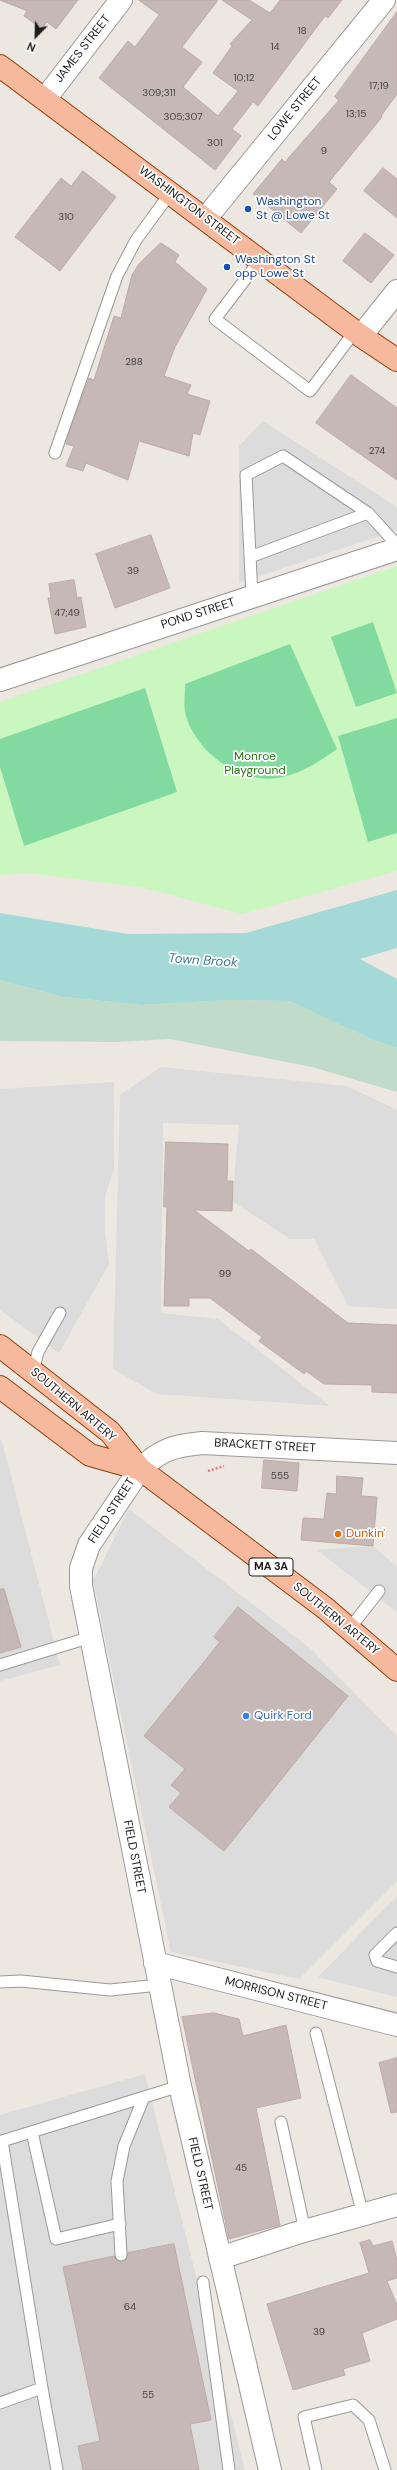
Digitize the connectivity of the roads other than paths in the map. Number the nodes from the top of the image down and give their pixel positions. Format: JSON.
{"nodes":[{"id":1,"x":121,"y":0,"type":"edge"},
{"id":2,"x":384,"y":0,"type":"edge"},
{"id":3,"x":0,"y":66,"type":"edge"},
{"id":4,"x":45,"y":99,"type":"junction"},
{"id":5,"x":171,"y":192,"type":"junction"},
{"id":6,"x":206,"y":218,"type":"junction"},
{"id":7,"x":260,"y":260,"type":"junction"},
{"id":8,"x":397,"y":291,"type":"edge"},
{"id":9,"x":358,"y":334,"type":"junction"},
{"id":10,"x":397,"y":360,"type":"edge"},
{"id":11,"x":55,"y":454,"type":"dead end"},
{"id":12,"x":368,"y":513,"type":"junction"},
{"id":13,"x":397,"y":545,"type":"edge"},
{"id":14,"x":397,"y":549,"type":"edge"},
{"id":15,"x":250,"y":557,"type":"junction"},
{"id":16,"x":252,"y":596,"type":"junction"},
{"id":17,"x":0,"y":680,"type":"edge"},
{"id":18,"x":60,"y":1313,"type":"dead end"},
{"id":19,"x":0,"y":1346,"type":"edge"},
{"id":20,"x":33,"y":1372,"type":"junction"},
{"id":21,"x":0,"y":1387,"type":"edge"},
{"id":22,"x":397,"y":1453,"type":"edge"},
{"id":23,"x":140,"y":1469,"type":"junction"},
{"id":24,"x":378,"y":1591,"type":"dead end"},
{"id":25,"x":350,"y":1628,"type":"junction"},
{"id":26,"x":91,"y":1637,"type":"junction"},
{"id":27,"x":0,"y":1665,"type":"edge"},
{"id":28,"x":397,"y":1670,"type":"edge"},
{"id":29,"x":397,"y":1933,"type":"edge"},
{"id":30,"x":155,"y":1963,"type":"junction"},
{"id":31,"x":397,"y":1967,"type":"edge"},
{"id":32,"x":0,"y":1982,"type":"edge"},
{"id":33,"x":159,"y":1985,"type":"junction"},
{"id":34,"x":397,"y":2025,"type":"edge"},
{"id":35,"x":316,"y":2033,"type":"dead end"},
{"id":36,"x":180,"y":2086,"type":"junction"},
{"id":37,"x":144,"y":2097,"type":"junction"},
{"id":38,"x":281,"y":2122,"type":"dead end"},
{"id":39,"x":32,"y":2132,"type":"junction"},
{"id":40,"x":397,"y":2205,"type":"edge"},
{"id":41,"x":363,"y":2215,"type":"junction"},
{"id":42,"x":120,"y":2224,"type":"junction"},
{"id":43,"x":305,"y":2231,"type":"junction"},
{"id":44,"x":121,"y":2255,"type":"dead end"},
{"id":45,"x":220,"y":2258,"type":"junction"},
{"id":46,"x":203,"y":2282,"type":"dead end"},
{"id":47,"x":42,"y":2388,"type":"junction"},
{"id":48,"x":0,"y":2403,"type":"edge"},
{"id":49,"x":57,"y":2470,"type":"edge"},
{"id":50,"x":229,"y":2470,"type":"edge"},
{"id":51,"x":270,"y":2470,"type":"edge"},
{"id":52,"x":316,"y":2470,"type":"edge"},
{"id":53,"x":385,"y":2470,"type":"edge"}],
"edges":[{"from":1,"to":4,"type":"street","name":"JAMES STREET"},
{"from":2,"to":6,"type":"street","name":"LOWE STREET"},
{"from":3,"to":4,"type":"main road","name":"WASHINGTON STREET"},
{"from":4,"to":5,"type":"main road","name":"WASHINGTON STREET"},
{"from":5,"to":6,"type":"main road","name":"WASHINGTON STREET"},
{"from":5,"to":11,"type":"lane"},
{"from":6,"to":7,"type":"main road","name":"WASHINGTON STREET"},
{"from":7,"to":9,"type":"main road","name":"WASHINGTON STREET"},
{"from":7,"to":9,"type":"lane"},
{"from":8,"to":9,"type":"street"},
{"from":9,"to":10,"type":"main road","name":"WASHINGTON STREET"},
{"from":12,"to":13,"type":"lane"},
{"from":12,"to":15,"type":"lane"},
{"from":12,"to":15,"type":"lane"},
{"from":14,"to":16,"type":"street","name":"POND STREET"},
{"from":15,"to":16,"type":"lane"},
{"from":16,"to":17,"type":"street","name":"POND STREET"},
{"from":18,"to":20,"type":"lane"},
{"from":19,"to":20,"type":"main road","name":"SOUTHERN ARTERY","number":"MA 3A"},
{"from":20,"to":23,"type":"main road","name":"SOUTHERN ARTERY","number":"MA 3A"},
{"from":21,"to":23,"type":"main road","name":"SOUTHERN ARTERY","number":"MA 3A"},
{"from":22,"to":23,"type":"street","name":"BRACKETT STREET"},
{"from":23,"to":25,"type":"main road","name":"SOUTHERN ARTERY","number":"MA 3A"},
{"from":23,"to":26,"type":"street","name":"FIELD STREET"},
{"from":24,"to":25,"type":"lane"},
{"from":25,"to":28,"type":"main road","name":"SOUTHERN ARTERY","number":"MA 3A"},
{"from":26,"to":27,"type":"lane"},
{"from":26,"to":30,"type":"street","name":"FIELD STREET"},
{"from":29,"to":31,"type":"lane"},
{"from":30,"to":33,"type":"street","name":"FIELD STREET"},
{"from":30,"to":34,"type":"street","name":"MORRISON STREET"},
{"from":32,"to":33,"type":"lane"},
{"from":33,"to":36,"type":"street","name":"FIELD STREET"},
{"from":35,"to":41,"type":"lane"},
{"from":36,"to":37,"type":"lane"},
{"from":36,"to":45,"type":"street","name":"FIELD STREET"},
{"from":37,"to":39,"type":"lane"},
{"from":37,"to":42,"type":"lane"},
{"from":38,"to":43,"type":"lane"},
{"from":39,"to":42,"type":"lane"},
{"from":39,"to":47,"type":"lane"},
{"from":40,"to":41,"type":"street"},
{"from":41,"to":43,"type":"street"},
{"from":42,"to":44,"type":"lane"},
{"from":43,"to":45,"type":"street"},
{"from":45,"to":51,"type":"street","name":"FIELD STREET"},
{"from":46,"to":50,"type":"lane"},
{"from":47,"to":48,"type":"lane"},
{"from":47,"to":49,"type":"lane"},
{"from":52,"to":53,"type":"lane"}]}
